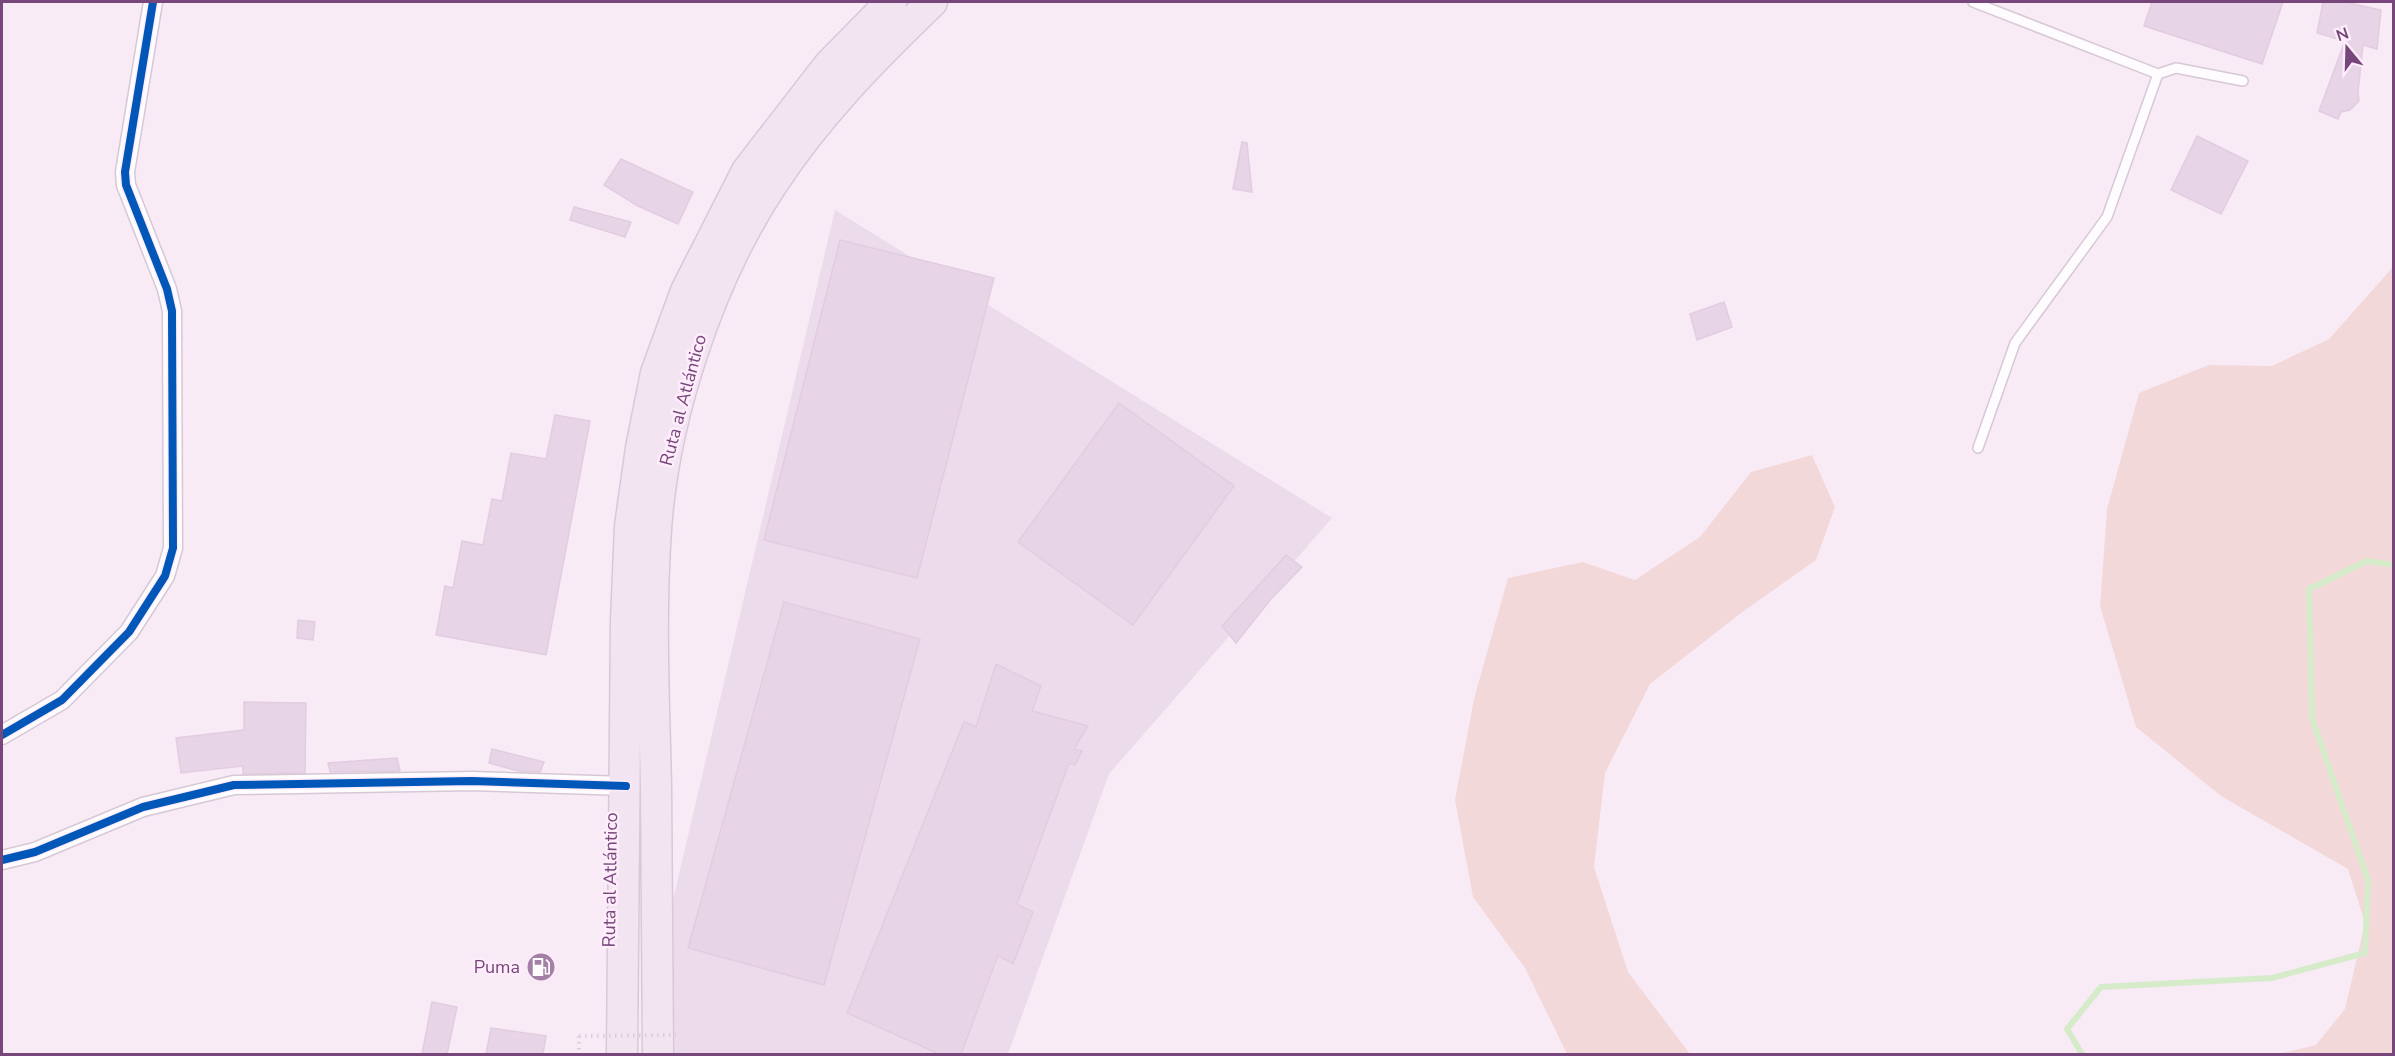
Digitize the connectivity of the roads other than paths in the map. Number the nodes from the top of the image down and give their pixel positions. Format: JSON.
{"nodes":[{"id":1,"x":153,"y":2,"type":"edge"},
{"id":2,"x":891,"y":2,"type":"edge"},
{"id":3,"x":932,"y":2,"type":"edge"},
{"id":4,"x":1973,"y":2,"type":"edge"},
{"id":5,"x":2158,"y":74,"type":"junction"},
{"id":6,"x":2243,"y":81,"type":"dead end"},
{"id":7,"x":1978,"y":448,"type":"dead end"},
{"id":8,"x":2,"y":735,"type":"edge"},
{"id":9,"x":626,"y":786,"type":"junction"},
{"id":10,"x":2,"y":860,"type":"edge"},
{"id":11,"x":667,"y":1045,"type":"edge"},
{"id":12,"x":622,"y":1054,"type":"edge"}],
"edges":[{"from":1,"to":8,"type":"street"},
{"from":2,"to":9,"type":"highway","name":"Ruta al Atlántico"},
{"from":3,"to":11,"type":"highway","name":"Ruta al Atlántico"},
{"from":4,"to":5,"type":"lane"},
{"from":5,"to":6,"type":"lane"},
{"from":5,"to":7,"type":"lane"},
{"from":9,"to":10,"type":"street"},
{"from":9,"to":12,"type":"highway","name":"Ruta al Atlántico"}]}
